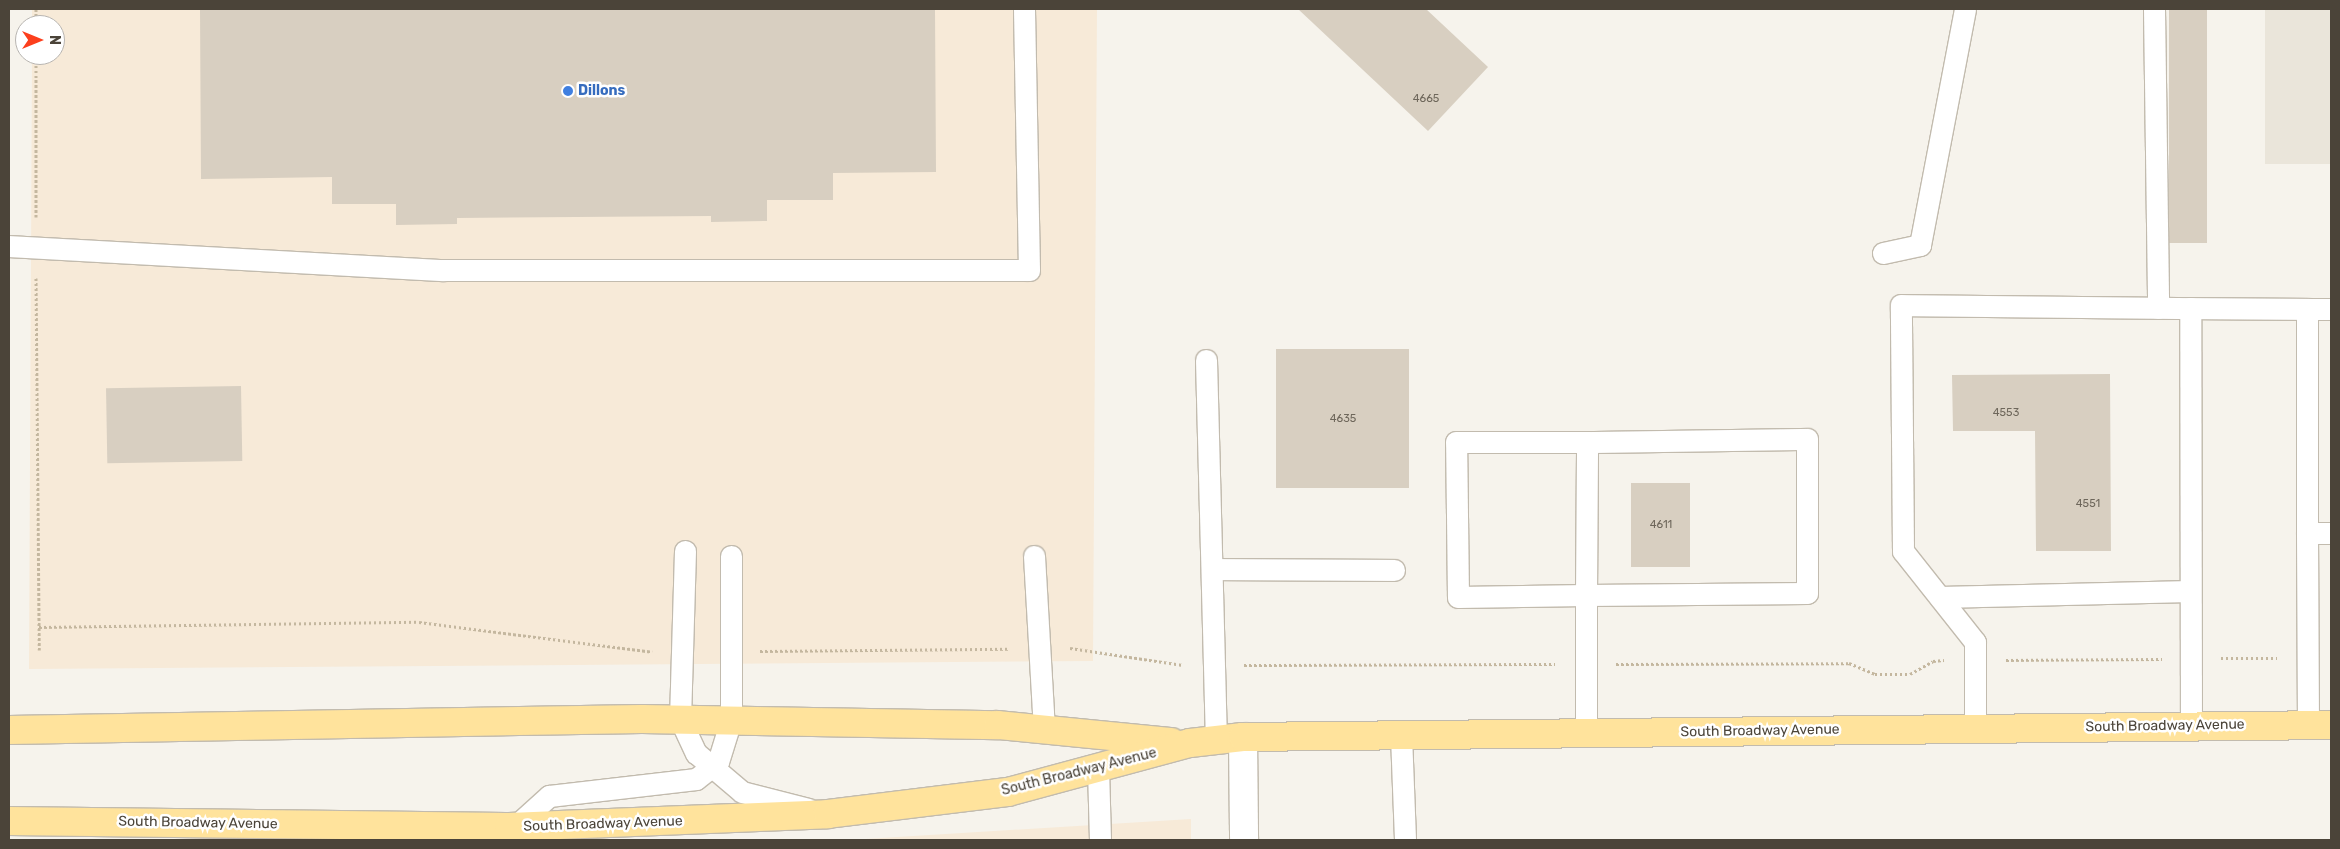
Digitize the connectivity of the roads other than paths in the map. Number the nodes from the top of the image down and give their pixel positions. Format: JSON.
{"nodes":[{"id":1,"x":1024,"y":9,"type":"edge"},
{"id":2,"x":1965,"y":9,"type":"edge"},
{"id":3,"x":2154,"y":9,"type":"edge"},
{"id":4,"x":9,"y":246,"type":"edge"},
{"id":5,"x":1883,"y":253,"type":"dead end"},
{"id":6,"x":2158,"y":308,"type":"junction"},
{"id":7,"x":2190,"y":308,"type":"junction"},
{"id":8,"x":2306,"y":309,"type":"junction"},
{"id":9,"x":2331,"y":309,"type":"edge"},
{"id":10,"x":1206,"y":360,"type":"dead end"},
{"id":11,"x":1587,"y":442,"type":"junction"},
{"id":12,"x":2307,"y":533,"type":"junction"},
{"id":13,"x":2331,"y":533,"type":"edge"},
{"id":14,"x":685,"y":551,"type":"dead end"},
{"id":15,"x":731,"y":556,"type":"dead end"},
{"id":16,"x":1034,"y":556,"type":"dead end"},
{"id":17,"x":1212,"y":569,"type":"junction"},
{"id":18,"x":1394,"y":570,"type":"dead end"},
{"id":19,"x":2190,"y":591,"type":"junction"},
{"id":20,"x":1586,"y":595,"type":"junction"},
{"id":21,"x":1940,"y":597,"type":"junction"},
{"id":22,"x":680,"y":720,"type":"junction"},
{"id":23,"x":731,"y":720,"type":"junction"},
{"id":24,"x":2320,"y":725,"type":"edge"},
{"id":25,"x":2191,"y":726,"type":"junction"},
{"id":26,"x":1975,"y":728,"type":"junction"},
{"id":27,"x":9,"y":730,"type":"edge"},
{"id":28,"x":1044,"y":730,"type":"junction"},
{"id":29,"x":1586,"y":734,"type":"junction"},
{"id":30,"x":1401,"y":736,"type":"junction"},
{"id":31,"x":1216,"y":740,"type":"junction"},
{"id":32,"x":712,"y":766,"type":"junction"},
{"id":33,"x":1098,"y":768,"type":"junction"},
{"id":34,"x":828,"y":814,"type":"junction"},
{"id":35,"x":9,"y":821,"type":"edge"},
{"id":36,"x":509,"y":834,"type":"edge"},
{"id":37,"x":1100,"y":840,"type":"edge"},
{"id":38,"x":1244,"y":840,"type":"edge"},
{"id":39,"x":1405,"y":840,"type":"edge"}],
"edges":[{"from":1,"to":4,"type":"lane"},
{"from":2,"to":5,"type":"lane"},
{"from":3,"to":6,"type":"lane"},
{"from":6,"to":7,"type":"lane"},
{"from":6,"to":21,"type":"lane"},
{"from":7,"to":8,"type":"lane"},
{"from":7,"to":19,"type":"lane"},
{"from":8,"to":9,"type":"lane"},
{"from":8,"to":12,"type":"lane"},
{"from":10,"to":17,"type":"lane"},
{"from":11,"to":20,"type":"lane"},
{"from":11,"to":20,"type":"lane"},
{"from":11,"to":20,"type":"lane"},
{"from":12,"to":13,"type":"lane"},
{"from":12,"to":24,"type":"lane"},
{"from":14,"to":22,"type":"lane"},
{"from":15,"to":23,"type":"lane"},
{"from":16,"to":28,"type":"lane"},
{"from":17,"to":18,"type":"lane"},
{"from":17,"to":31,"type":"lane"},
{"from":19,"to":21,"type":"lane"},
{"from":19,"to":25,"type":"lane"},
{"from":20,"to":29,"type":"lane"},
{"from":21,"to":26,"type":"lane"},
{"from":22,"to":23,"type":"main road","name":"South Broadway Avenue"},
{"from":22,"to":27,"type":"main road","name":"South Broadway Avenue"},
{"from":22,"to":32,"type":"lane"},
{"from":23,"to":28,"type":"main road","name":"South Broadway Avenue"},
{"from":23,"to":32,"type":"lane"},
{"from":24,"to":25,"type":"main road","name":"South Broadway Avenue"},
{"from":25,"to":26,"type":"main road","name":"South Broadway Avenue"},
{"from":26,"to":29,"type":"main road","name":"South Broadway Avenue"},
{"from":28,"to":31,"type":"main road","name":"South Broadway Avenue"},
{"from":29,"to":30,"type":"main road","name":"South Broadway Avenue"},
{"from":30,"to":31,"type":"main road","name":"South Broadway Avenue"},
{"from":30,"to":39,"type":"lane"},
{"from":31,"to":33,"type":"main road","name":"South Broadway Avenue"},
{"from":31,"to":38,"type":"street"},
{"from":32,"to":34,"type":"lane"},
{"from":32,"to":36,"type":"lane"},
{"from":33,"to":34,"type":"main road","name":"South Broadway Avenue"},
{"from":33,"to":37,"type":"lane"},
{"from":34,"to":36,"type":"main road","name":"South Broadway Avenue"},
{"from":35,"to":36,"type":"main road","name":"South Broadway Avenue"}]}
